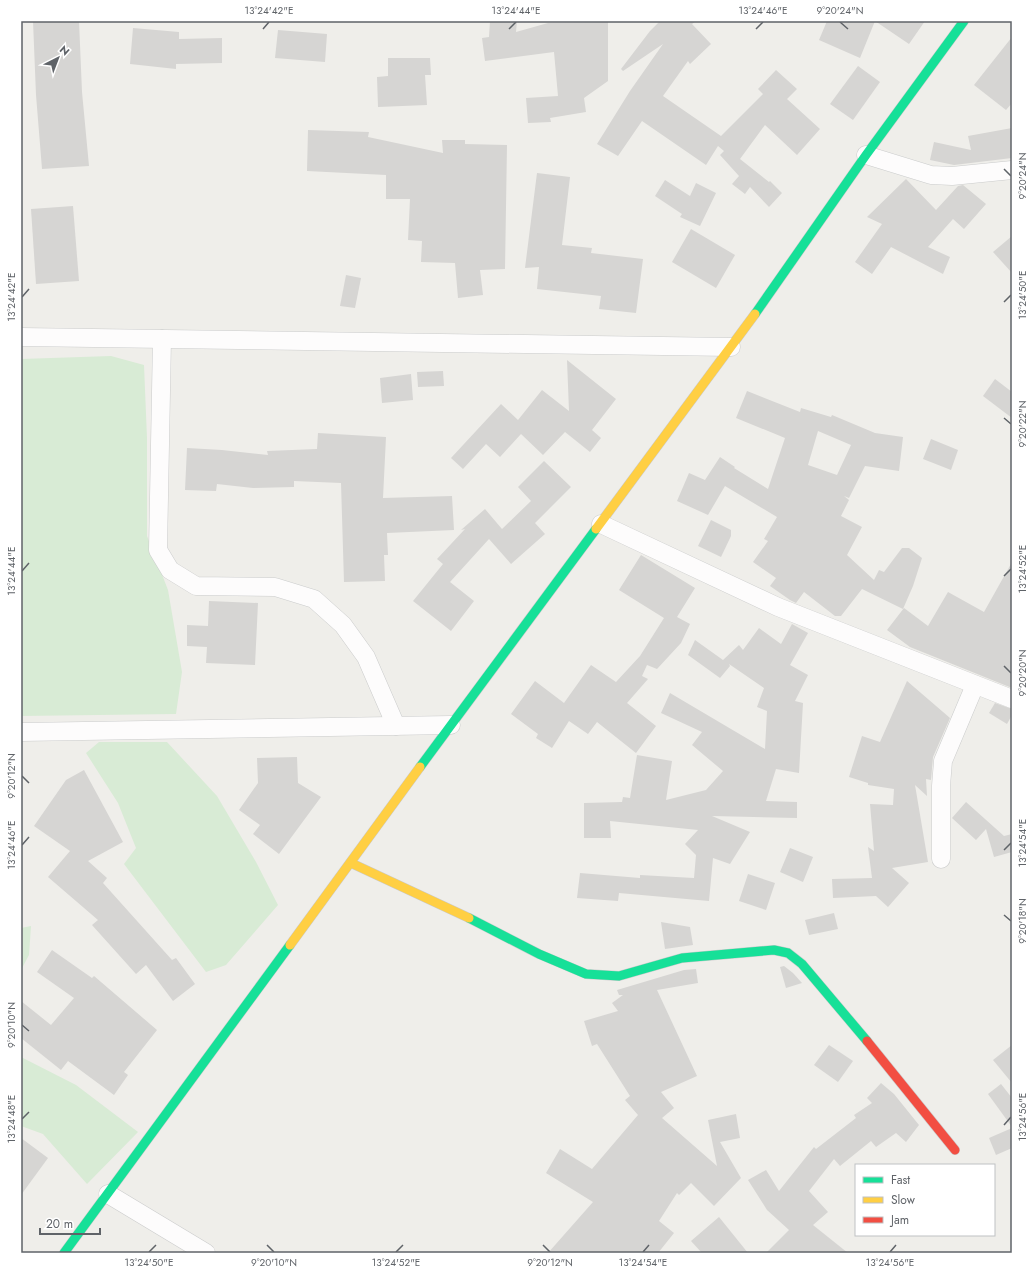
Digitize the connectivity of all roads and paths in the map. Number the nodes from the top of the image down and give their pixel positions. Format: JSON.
{"nodes":[{"id":1,"x":964,"y":21,"type":"edge"},
{"id":2,"x":866,"y":155,"type":"junction"},
{"id":3,"x":1012,"y":170,"type":"edge"},
{"id":4,"x":21,"y":337,"type":"edge"},
{"id":5,"x":162,"y":339,"type":"junction"},
{"id":6,"x":732,"y":347,"type":"junction"},
{"id":7,"x":601,"y":524,"type":"junction"},
{"id":8,"x":975,"y":685,"type":"junction"},
{"id":9,"x":1012,"y":699,"type":"edge"},
{"id":10,"x":451,"y":725,"type":"junction"},
{"id":11,"x":396,"y":726,"type":"junction"},
{"id":12,"x":21,"y":732,"type":"edge"},
{"id":13,"x":941,"y":859,"type":"dead end"},
{"id":14,"x":350,"y":863,"type":"junction"},
{"id":15,"x":955,"y":1150,"type":"dead end"},
{"id":16,"x":108,"y":1194,"type":"junction"},
{"id":17,"x":64,"y":1253,"type":"edge"},
{"id":18,"x":206,"y":1253,"type":"edge"}],
"edges":[{"from":1,"to":2,"type":"street"},
{"from":2,"to":3,"type":"street"},
{"from":2,"to":6,"type":"street"},
{"from":4,"to":5,"type":"street"},
{"from":5,"to":6,"type":"street"},
{"from":5,"to":11,"type":"street"},
{"from":6,"to":7,"type":"street"},
{"from":7,"to":8,"type":"street"},
{"from":7,"to":10,"type":"street"},
{"from":8,"to":9,"type":"street"},
{"from":8,"to":13,"type":"street"},
{"from":10,"to":11,"type":"street"},
{"from":10,"to":14,"type":"street"},
{"from":11,"to":12,"type":"street"},
{"from":14,"to":15,"type":"street"},
{"from":14,"to":16,"type":"street"},
{"from":16,"to":17,"type":"street"},
{"from":16,"to":18,"type":"street"}]}
